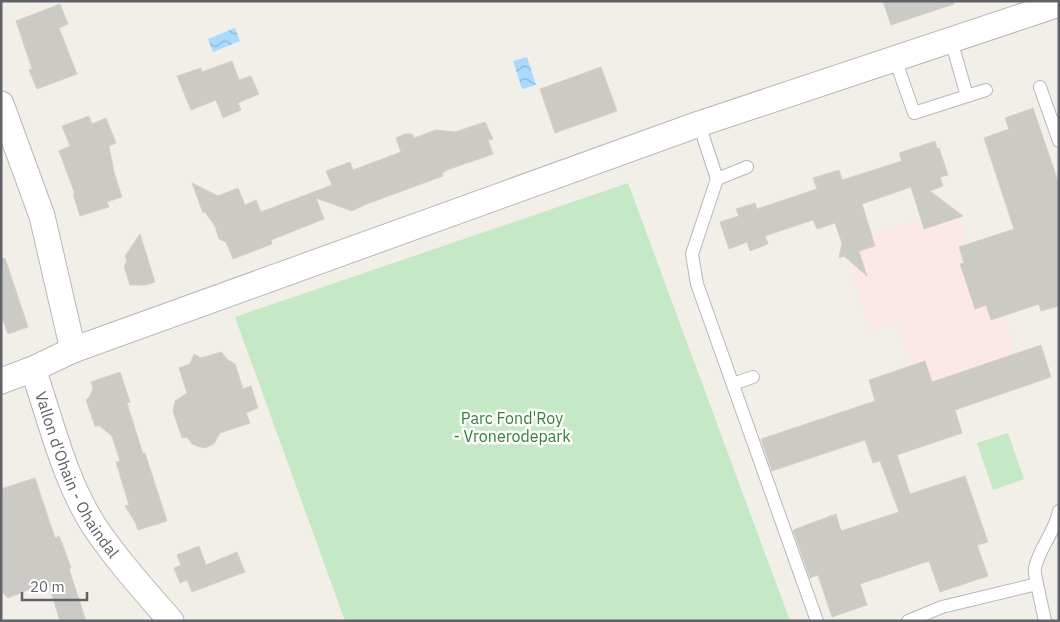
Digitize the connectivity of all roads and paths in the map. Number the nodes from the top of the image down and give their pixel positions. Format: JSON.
{"nodes":[{"id":1,"x":1059,"y":4,"type":"edge"},
{"id":2,"x":950,"y":40,"type":"junction"},
{"id":3,"x":896,"y":59,"type":"junction"},
{"id":4,"x":1040,"y":87,"type":"dead end"},
{"id":5,"x":986,"y":90,"type":"dead end"},
{"id":6,"x":967,"y":96,"type":"junction"},
{"id":7,"x":1,"y":104,"type":"edge"},
{"id":8,"x":699,"y":124,"type":"junction"},
{"id":9,"x":1059,"y":141,"type":"edge"},
{"id":10,"x":747,"y":167,"type":"dead end"},
{"id":11,"x":717,"y":179,"type":"junction"},
{"id":12,"x":73,"y":350,"type":"junction"},
{"id":13,"x":33,"y":369,"type":"junction"},
{"id":14,"x":752,"y":377,"type":"dead end"},
{"id":15,"x":1,"y":381,"type":"edge"},
{"id":16,"x":733,"y":384,"type":"junction"},
{"id":17,"x":1059,"y":511,"type":"edge"},
{"id":18,"x":1037,"y":584,"type":"junction"},
{"id":19,"x":171,"y":621,"type":"edge"},
{"id":20,"x":817,"y":621,"type":"edge"},
{"id":21,"x":908,"y":621,"type":"edge"},
{"id":22,"x":1045,"y":621,"type":"edge"}],
"edges":[{"from":1,"to":2,"type":"street"},
{"from":2,"to":3,"type":"street"},
{"from":2,"to":6,"type":"lane"},
{"from":3,"to":6,"type":"lane"},
{"from":3,"to":8,"type":"street"},
{"from":4,"to":9,"type":"lane"},
{"from":5,"to":6,"type":"lane"},
{"from":7,"to":12,"type":"street"},
{"from":8,"to":11,"type":"lane"},
{"from":8,"to":12,"type":"street"},
{"from":10,"to":11,"type":"lane"},
{"from":11,"to":16,"type":"lane"},
{"from":12,"to":13,"type":"street"},
{"from":13,"to":15,"type":"street"},
{"from":13,"to":19,"type":"street","name":"Vallon d'Ohain - Ohaindal"},
{"from":14,"to":16,"type":"lane"},
{"from":16,"to":20,"type":"lane"},
{"from":17,"to":18,"type":"lane"},
{"from":18,"to":21,"type":"lane"},
{"from":18,"to":22,"type":"lane"}]}
